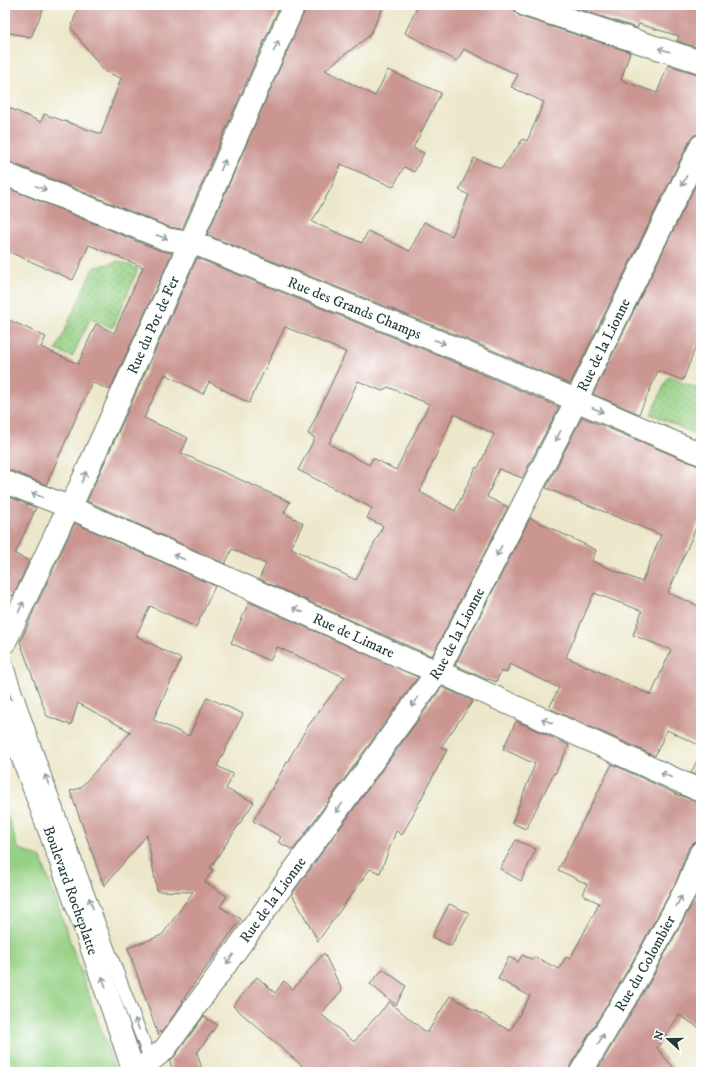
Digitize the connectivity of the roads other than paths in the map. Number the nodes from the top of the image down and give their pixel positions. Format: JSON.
{"nodes":[{"id":1,"x":294,"y":5,"type":"edge"},
{"id":2,"x":525,"y":5,"type":"edge"},
{"id":3,"x":701,"y":62,"type":"edge"},
{"id":4,"x":701,"y":146,"type":"edge"},
{"id":5,"x":5,"y":174,"type":"edge"},
{"id":6,"x":190,"y":243,"type":"junction"},
{"id":7,"x":576,"y":400,"type":"junction"},
{"id":8,"x":701,"y":454,"type":"edge"},
{"id":9,"x":5,"y":482,"type":"edge"},
{"id":10,"x":68,"y":508,"type":"junction"},
{"id":11,"x":5,"y":642,"type":"edge"},
{"id":12,"x":5,"y":660,"type":"edge"},
{"id":13,"x":438,"y":671,"type":"junction"},
{"id":14,"x":5,"y":709,"type":"edge"},
{"id":15,"x":701,"y":792,"type":"edge"},
{"id":16,"x":701,"y":852,"type":"edge"},
{"id":17,"x":140,"y":1068,"type":"edge"},
{"id":18,"x":581,"y":1072,"type":"edge"}],
"edges":[{"from":6,"to":1,"type":"street","name":"Rue du Pot de Fer","one_way":true},
{"from":3,"to":2,"type":"street","one_way":true},
{"from":4,"to":7,"type":"street","name":"Rue de la Lionne","one_way":true},
{"from":5,"to":6,"type":"street","name":"Rue des Grands Champs","one_way":true},
{"from":6,"to":7,"type":"street","name":"Rue des Grands Champs","one_way":true},
{"from":10,"to":6,"type":"street","name":"Rue du Pot de Fer","one_way":true},
{"from":7,"to":8,"type":"street","name":"Rue des Grands Champs","one_way":true},
{"from":7,"to":13,"type":"street","name":"Rue de la Lionne","one_way":true},
{"from":10,"to":9,"type":"street","name":"Rue de Limare","one_way":true},
{"from":11,"to":10,"type":"street","name":"Rue du Pot de Fer","one_way":true},
{"from":13,"to":10,"type":"street","name":"Rue de Limare","one_way":true},
{"from":17,"to":12,"type":"lane","one_way":true},
{"from":15,"to":13,"type":"street","name":"Rue de Limare","one_way":true},
{"from":13,"to":17,"type":"street","name":"Rue de la Lionne","one_way":true},
{"from":17,"to":14,"type":"street","name":"Boulevard Rocheplatte","one_way":true},
{"from":18,"to":16,"type":"street","name":"Rue du Colombier","one_way":true}]}
